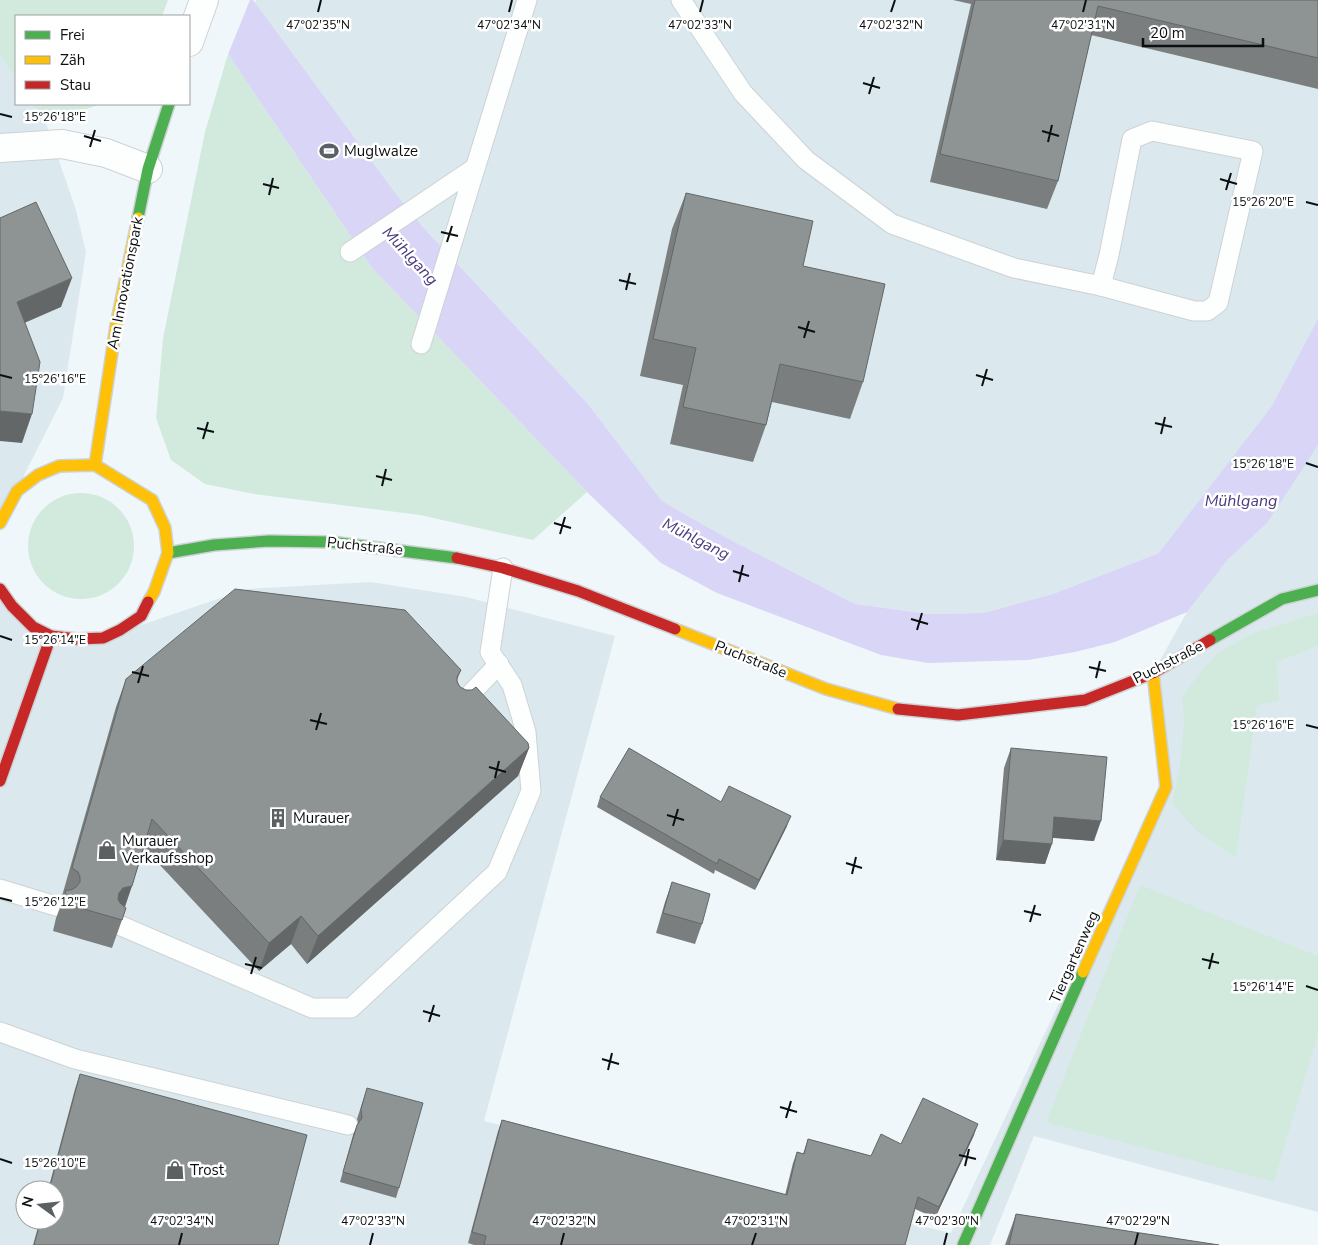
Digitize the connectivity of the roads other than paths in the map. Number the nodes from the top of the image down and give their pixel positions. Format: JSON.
{"nodes":[{"id":1,"x":527,"y":0,"type":"edge"},
{"id":2,"x":681,"y":0,"type":"edge"},
{"id":3,"x":201,"y":8,"type":"edge"},
{"id":4,"x":190,"y":39,"type":"edge"},
{"id":5,"x":169,"y":105,"type":"edge"},
{"id":6,"x":0,"y":148,"type":"edge"},
{"id":7,"x":475,"y":168,"type":"junction"},
{"id":8,"x":148,"y":169,"type":"junction"},
{"id":9,"x":350,"y":252,"type":"dead end"},
{"id":10,"x":1100,"y":286,"type":"junction"},
{"id":11,"x":421,"y":344,"type":"dead end"},
{"id":12,"x":96,"y":465,"type":"junction"},
{"id":13,"x":0,"y":523,"type":"edge"},
{"id":14,"x":168,"y":553,"type":"junction"},
{"id":15,"x":503,"y":568,"type":"junction"},
{"id":16,"x":0,"y":589,"type":"edge"},
{"id":17,"x":1318,"y":590,"type":"edge"},
{"id":18,"x":51,"y":636,"type":"junction"},
{"id":19,"x":499,"y":664,"type":"junction"},
{"id":20,"x":1153,"y":674,"type":"junction"},
{"id":21,"x":458,"y":707,"type":"edge"},
{"id":22,"x":0,"y":781,"type":"edge"},
{"id":23,"x":0,"y":890,"type":"edge"},
{"id":24,"x":59,"y":907,"type":"dead end"},
{"id":25,"x":119,"y":925,"type":"edge"},
{"id":26,"x":0,"y":1032,"type":"edge"},
{"id":27,"x":348,"y":1125,"type":"dead end"},
{"id":28,"x":964,"y":1245,"type":"edge"}],
"edges":[{"from":1,"to":7,"type":"lane"},
{"from":2,"to":10,"type":"lane"},
{"from":3,"to":4,"type":"street"},
{"from":5,"to":8,"type":"main road","name":"Am Innovationspark"},
{"from":6,"to":8,"type":"street"},
{"from":7,"to":9,"type":"lane"},
{"from":7,"to":11,"type":"lane"},
{"from":8,"to":12,"type":"main road","name":"Am Innovationspark"},
{"from":10,"to":10,"type":"lane"},
{"from":12,"to":13,"type":"main road"},
{"from":12,"to":14,"type":"main road"},
{"from":14,"to":15,"type":"main road","name":"Puchstraße"},
{"from":14,"to":18,"type":"main road"},
{"from":15,"to":19,"type":"lane"},
{"from":15,"to":20,"type":"main road","name":"Puchstraße"},
{"from":16,"to":18,"type":"main road"},
{"from":17,"to":20,"type":"main road","name":"Puchstraße"},
{"from":18,"to":22,"type":"main road"},
{"from":19,"to":21,"type":"lane"},
{"from":19,"to":25,"type":"lane"},
{"from":20,"to":28,"type":"main road","name":"Tiergartenweg"},
{"from":23,"to":24,"type":"lane"},
{"from":26,"to":27,"type":"lane"}]}
